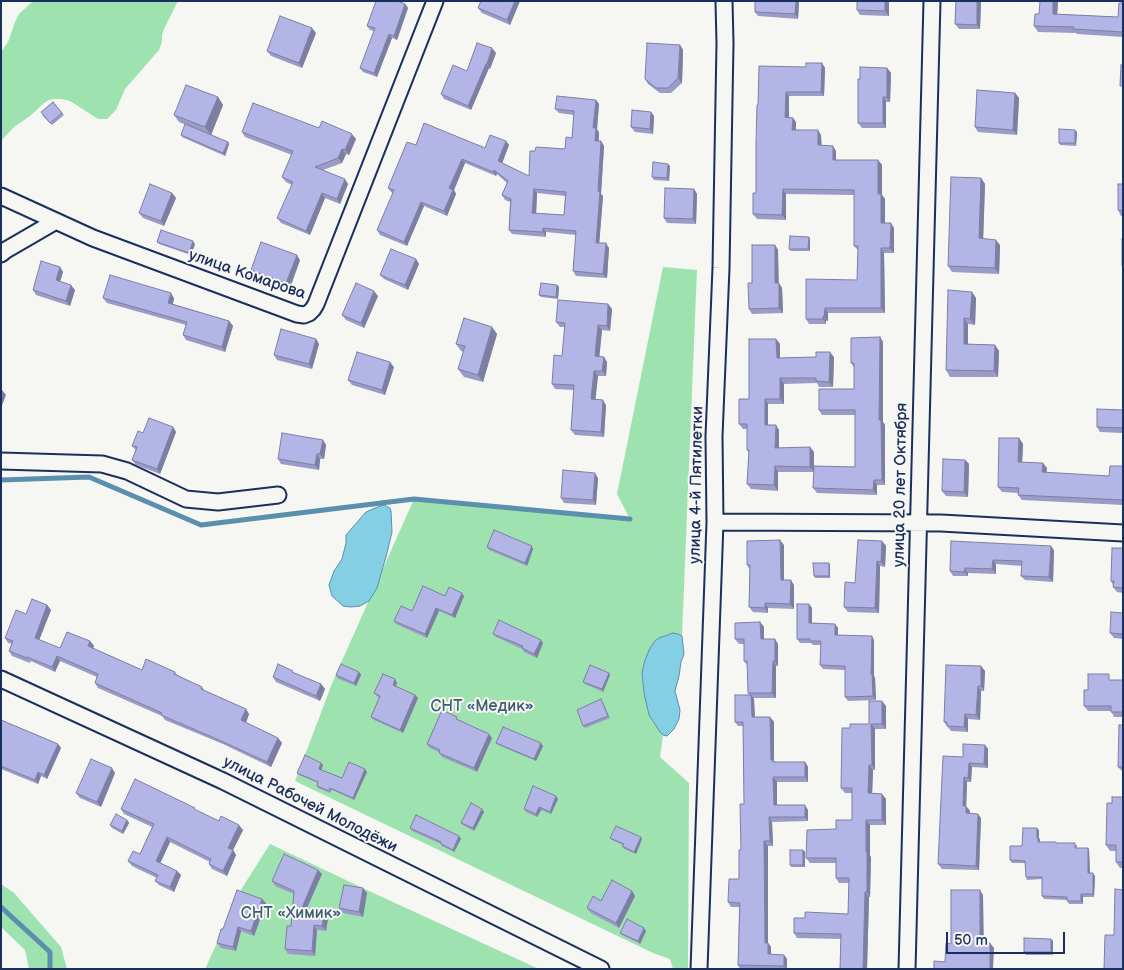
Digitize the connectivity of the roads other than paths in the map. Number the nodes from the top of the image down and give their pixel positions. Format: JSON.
{"nodes":[{"id":1,"x":435,"y":1,"type":"edge"},
{"id":2,"x":724,"y":1,"type":"edge"},
{"id":3,"x":932,"y":1,"type":"edge"},
{"id":4,"x":1,"y":196,"type":"edge"},
{"id":5,"x":56,"y":221,"type":"junction"},
{"id":6,"x":1,"y":254,"type":"edge"},
{"id":7,"x":1,"y":461,"type":"edge"},
{"id":8,"x":278,"y":495,"type":"dead end"},
{"id":9,"x":715,"y":522,"type":"junction"},
{"id":10,"x":918,"y":522,"type":"junction"},
{"id":11,"x":1123,"y":533,"type":"edge"},
{"id":12,"x":1,"y":679,"type":"edge"},
{"id":13,"x":601,"y":969,"type":"edge"},
{"id":14,"x":699,"y":969,"type":"edge"},
{"id":15,"x":907,"y":969,"type":"edge"}],
"edges":[{"from":1,"to":5,"type":"street","name":"улица Комарова"},
{"from":2,"to":9,"type":"street","name":"улица 4-й Пятилетки"},
{"from":3,"to":10,"type":"street","name":"улица 20 лет Октября"},
{"from":4,"to":5,"type":"street","name":"улица Комарова"},
{"from":5,"to":6,"type":"street"},
{"from":7,"to":8,"type":"street"},
{"from":9,"to":10,"type":"street"},
{"from":9,"to":14,"type":"street","name":"улица 4-й Пятилетки"},
{"from":10,"to":11,"type":"street"},
{"from":10,"to":15,"type":"street","name":"улица 20 лет Октября"},
{"from":12,"to":13,"type":"street","name":"улица Рабочей Молодёжи"}]}
